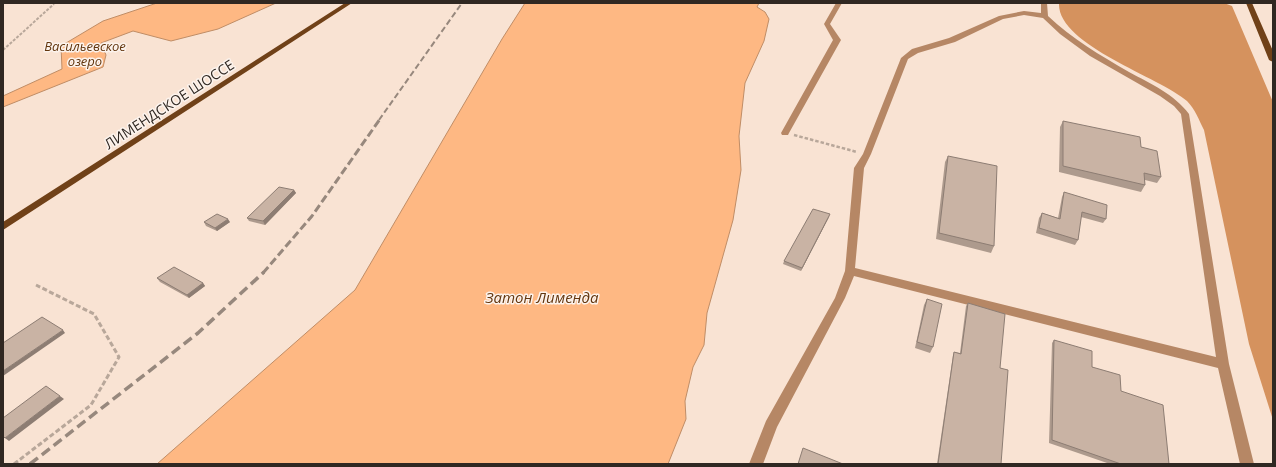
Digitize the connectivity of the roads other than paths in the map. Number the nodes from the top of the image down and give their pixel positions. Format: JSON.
{"nodes":[{"id":1,"x":349,"y":3,"type":"edge"},
{"id":2,"x":839,"y":3,"type":"edge"},
{"id":3,"x":1044,"y":3,"type":"edge"},
{"id":4,"x":1249,"y":3,"type":"edge"},
{"id":5,"x":1045,"y":16,"type":"junction"},
{"id":6,"x":1273,"y":60,"type":"edge"},
{"id":7,"x":785,"y":133,"type":"road end"},
{"id":8,"x":3,"y":227,"type":"edge"},
{"id":9,"x":850,"y":270,"type":"junction"},
{"id":10,"x":1223,"y":364,"type":"junction"},
{"id":11,"x":756,"y":464,"type":"edge"},
{"id":12,"x":1247,"y":464,"type":"edge"}],
"edges":[{"from":1,"to":8,"type":"main road","name":"ЛИМЕНДСКОЕ ШОССЕ"},
{"from":2,"to":7,"type":"lane"},
{"from":3,"to":5,"type":"lane"},
{"from":4,"to":6,"type":"main road"},
{"from":5,"to":9,"type":"lane"},
{"from":5,"to":10,"type":"lane"},
{"from":9,"to":10,"type":"lane"},
{"from":9,"to":11,"type":"lane"},
{"from":10,"to":12,"type":"lane"}]}
